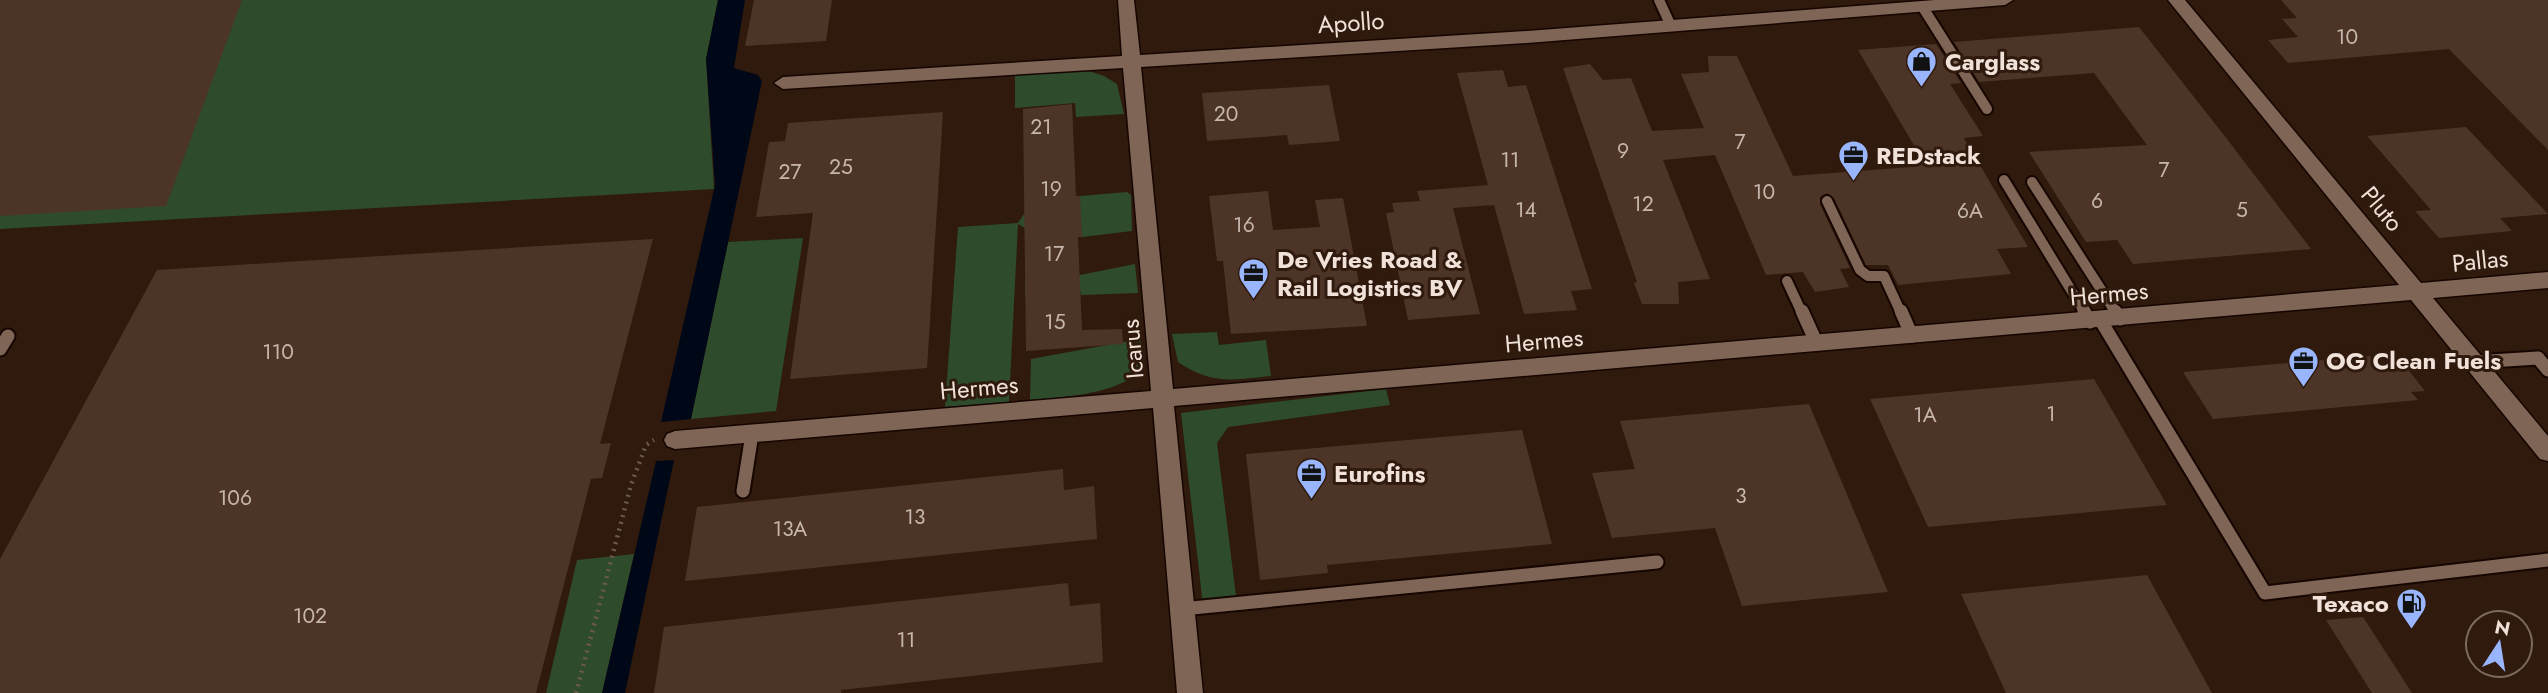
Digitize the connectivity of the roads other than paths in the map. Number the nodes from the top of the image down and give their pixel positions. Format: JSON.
{"nodes":[{"id":1,"x":1126,"y":0,"type":"edge"},
{"id":2,"x":1659,"y":0,"type":"edge"},
{"id":3,"x":2006,"y":0,"type":"edge"},
{"id":4,"x":2176,"y":0,"type":"edge"},
{"id":5,"x":1922,"y":6,"type":"junction"},
{"id":6,"x":1671,"y":26,"type":"junction"},
{"id":7,"x":1131,"y":61,"type":"junction"},
{"id":8,"x":783,"y":83,"type":"dead end"},
{"id":9,"x":1987,"y":109,"type":"dead end"},
{"id":10,"x":2004,"y":180,"type":"dead end"},
{"id":11,"x":2032,"y":182,"type":"dead end"},
{"id":12,"x":1827,"y":201,"type":"dead end"},
{"id":13,"x":1787,"y":281,"type":"dead end"},
{"id":14,"x":2548,"y":281,"type":"edge"},
{"id":15,"x":2418,"y":294,"type":"junction"},
{"id":16,"x":2104,"y":320,"type":"junction"},
{"id":17,"x":8,"y":336,"type":"dead end"},
{"id":18,"x":1912,"y":337,"type":"junction"},
{"id":19,"x":1817,"y":344,"type":"junction"},
{"id":20,"x":0,"y":349,"type":"edge"},
{"id":21,"x":2474,"y":362,"type":"junction"},
{"id":22,"x":2548,"y":370,"type":"edge"},
{"id":23,"x":1164,"y":399,"type":"junction"},
{"id":24,"x":752,"y":434,"type":"junction"},
{"id":25,"x":675,"y":440,"type":"road end"},
{"id":26,"x":2548,"y":452,"type":"edge"},
{"id":27,"x":743,"y":491,"type":"dead end"},
{"id":28,"x":2548,"y":560,"type":"edge"},
{"id":29,"x":1657,"y":562,"type":"dead end"},
{"id":30,"x":1182,"y":609,"type":"junction"},
{"id":31,"x":1190,"y":693,"type":"edge"}],
"edges":[{"from":1,"to":7,"type":"street","name":"Icarus"},
{"from":2,"to":6,"type":"lane"},
{"from":3,"to":5,"type":"street","name":"Apollo"},
{"from":4,"to":15,"type":"street","name":"Pluto"},
{"from":5,"to":6,"type":"street","name":"Apollo"},
{"from":5,"to":9,"type":"lane"},
{"from":6,"to":7,"type":"street","name":"Apollo"},
{"from":7,"to":8,"type":"street","name":"Apollo"},
{"from":7,"to":23,"type":"street","name":"Icarus"},
{"from":10,"to":16,"type":"lane"},
{"from":11,"to":16,"type":"lane"},
{"from":12,"to":18,"type":"lane"},
{"from":13,"to":19,"type":"lane"},
{"from":14,"to":15,"type":"street","name":"Pallas"},
{"from":15,"to":16,"type":"street","name":"Hermes"},
{"from":15,"to":21,"type":"street","name":"Pluto"},
{"from":16,"to":18,"type":"street","name":"Hermes"},
{"from":16,"to":28,"type":"lane"},
{"from":17,"to":20,"type":"lane"},
{"from":18,"to":19,"type":"street","name":"Hermes"},
{"from":19,"to":23,"type":"street","name":"Hermes"},
{"from":21,"to":22,"type":"lane"},
{"from":21,"to":26,"type":"street","name":"Pluto"},
{"from":23,"to":24,"type":"street","name":"Hermes"},
{"from":23,"to":30,"type":"street","name":"Icarus"},
{"from":24,"to":25,"type":"street","name":"Hermes"},
{"from":24,"to":27,"type":"lane"},
{"from":29,"to":30,"type":"lane"},
{"from":30,"to":31,"type":"street","name":"Icarus"}]}
